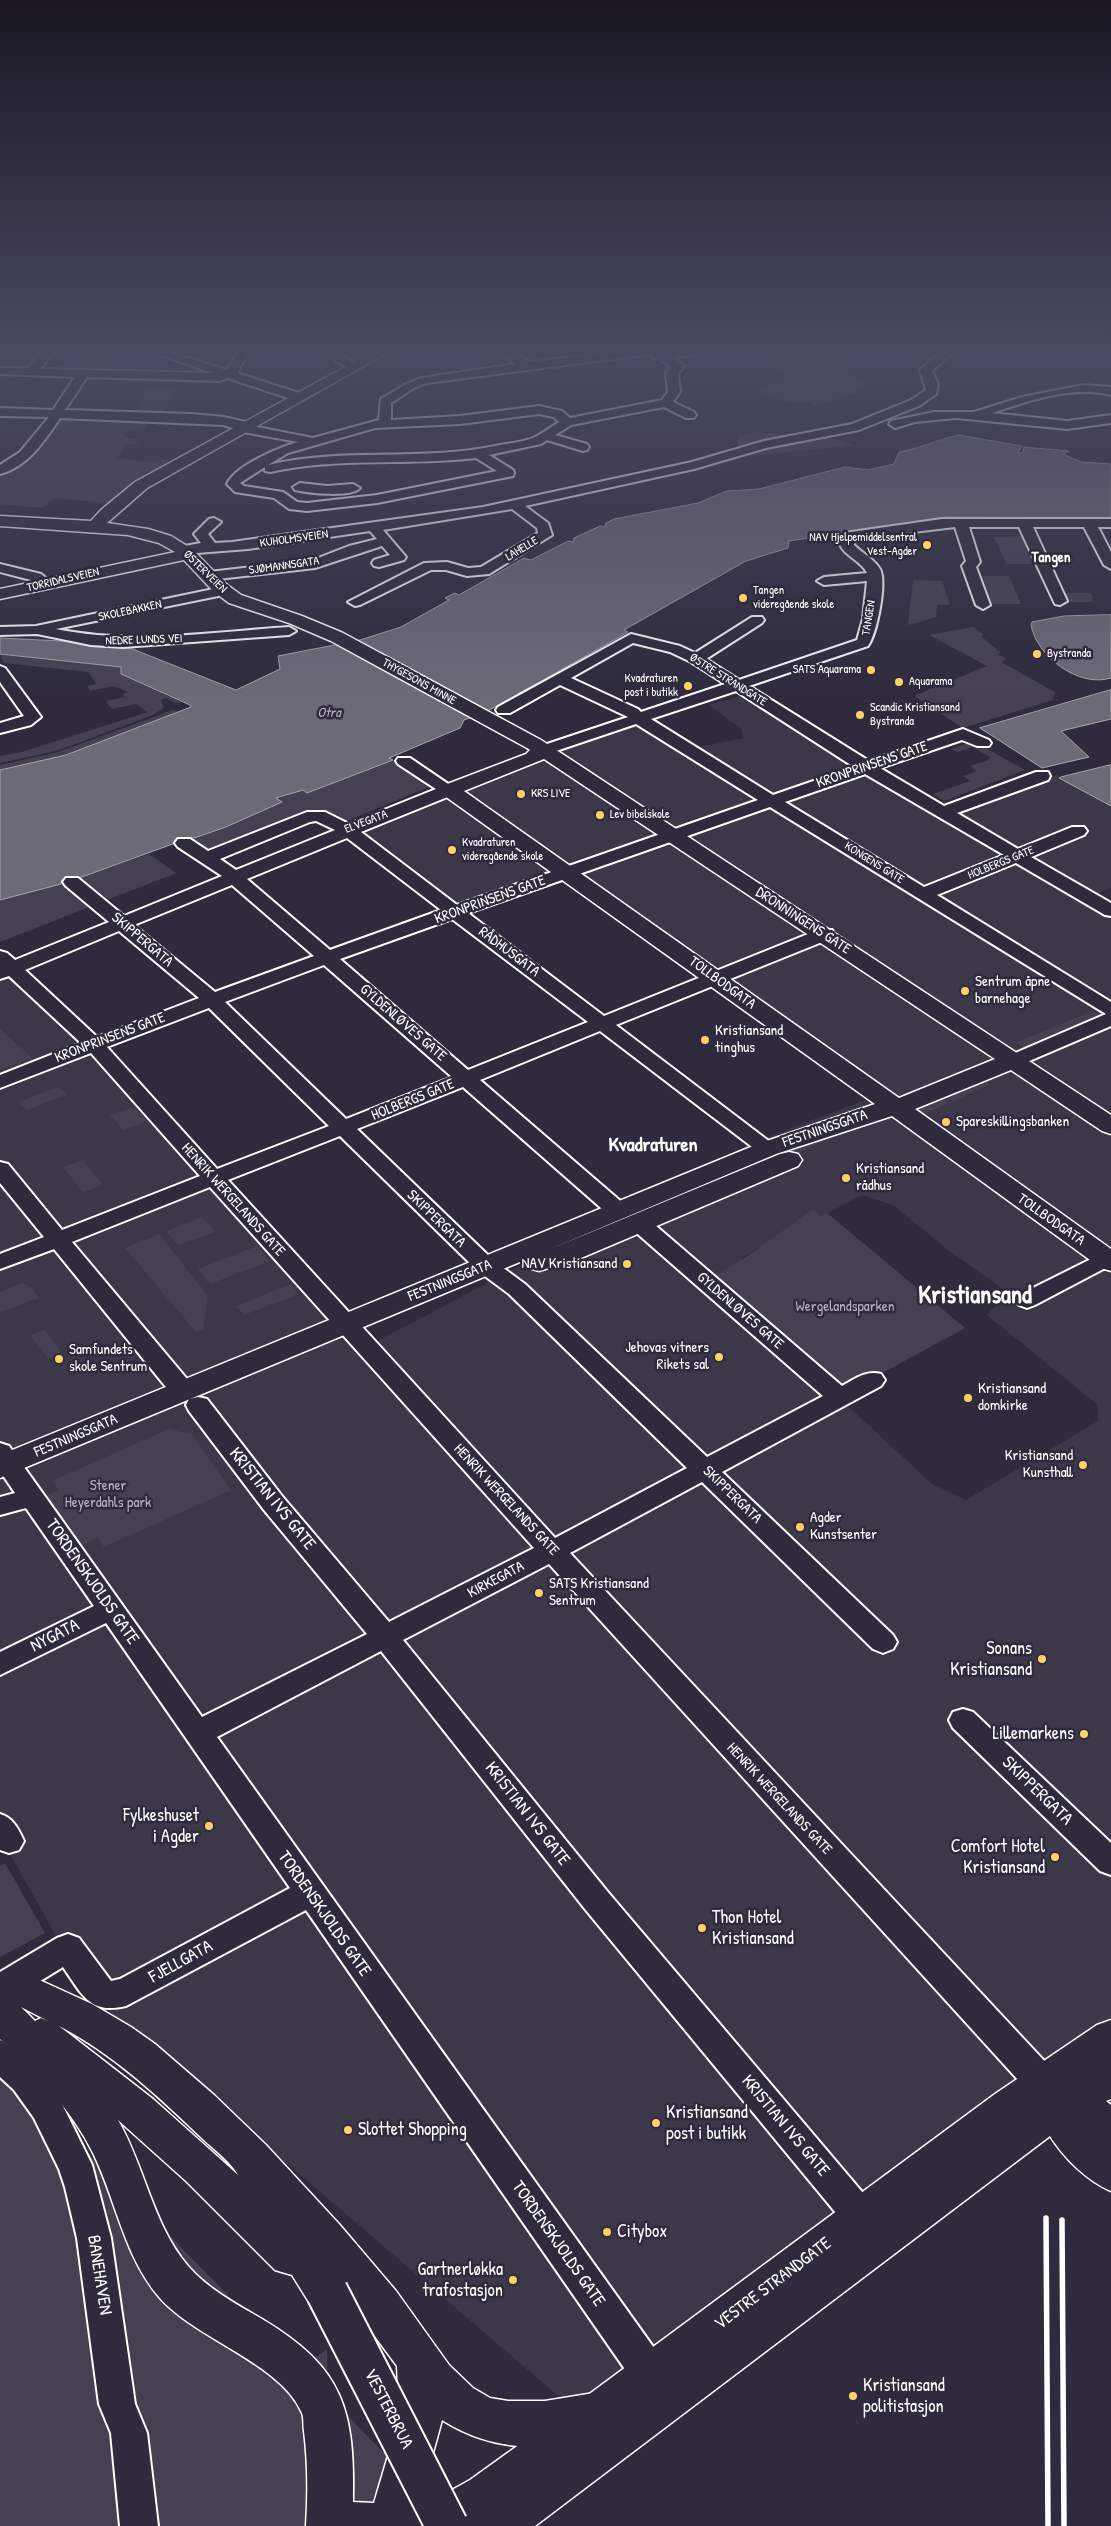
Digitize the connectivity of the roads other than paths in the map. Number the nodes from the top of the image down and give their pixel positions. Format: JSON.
{"nodes":[{"id":1,"x":173,"y":467,"type":"edge"},
{"id":2,"x":255,"y":467,"type":"edge"},
{"id":3,"x":283,"y":467,"type":"edge"},
{"id":4,"x":497,"y":467,"type":"edge"},
{"id":5,"x":685,"y":467,"type":"edge"},
{"id":6,"x":721,"y":467,"type":"edge"},
{"id":7,"x":247,"y":472,"type":"junction"},
{"id":8,"x":378,"y":485,"type":"dead end"},
{"id":9,"x":300,"y":487,"type":"dead end"},
{"id":10,"x":578,"y":490,"type":"junction"},
{"id":11,"x":514,"y":504,"type":"junction"},
{"id":12,"x":0,"y":521,"type":"edge"},
{"id":13,"x":214,"y":522,"type":"dead end"},
{"id":14,"x":961,"y":523,"type":"junction"},
{"id":15,"x":1024,"y":523,"type":"junction"},
{"id":16,"x":1089,"y":523,"type":"junction"},
{"id":17,"x":1111,"y":523,"type":"edge"},
{"id":18,"x":374,"y":528,"type":"junction"},
{"id":19,"x":99,"y":529,"type":"junction"},
{"id":20,"x":386,"y":541,"type":"junction"},
{"id":21,"x":211,"y":547,"type":"junction"},
{"id":22,"x":180,"y":554,"type":"junction"},
{"id":23,"x":378,"y":563,"type":"dead end"},
{"id":24,"x":1111,"y":565,"type":"edge"},
{"id":25,"x":0,"y":568,"type":"edge"},
{"id":26,"x":875,"y":577,"type":"junction"},
{"id":27,"x":824,"y":581,"type":"dead end"},
{"id":28,"x":46,"y":584,"type":"junction"},
{"id":29,"x":214,"y":586,"type":"junction"},
{"id":30,"x":0,"y":594,"type":"edge"},
{"id":31,"x":1060,"y":601,"type":"dead end"},
{"id":32,"x":355,"y":602,"type":"dead end"},
{"id":33,"x":982,"y":605,"type":"dead end"},
{"id":34,"x":757,"y":620,"type":"dead end"},
{"id":35,"x":37,"y":630,"type":"junction"},
{"id":36,"x":0,"y":631,"type":"edge"},
{"id":37,"x":289,"y":631,"type":"dead end"},
{"id":38,"x":348,"y":642,"type":"joint"},
{"id":39,"x":696,"y":659,"type":"junction"},
{"id":40,"x":1,"y":663,"type":"edge"},
{"id":41,"x":556,"y":681,"type":"junction"},
{"id":42,"x":736,"y":685,"type":"junction"},
{"id":43,"x":497,"y":716,"type":"junction"},
{"id":44,"x":637,"y":718,"type":"junction"},
{"id":45,"x":0,"y":728,"type":"edge"},
{"id":46,"x":983,"y":743,"type":"dead end"},
{"id":47,"x":544,"y":750,"type":"junction"},
{"id":48,"x":404,"y":761,"type":"dead end"},
{"id":49,"x":866,"y":767,"type":"junction"},
{"id":50,"x":1042,"y":776,"type":"dead end"},
{"id":51,"x":449,"y":790,"type":"junction"},
{"id":52,"x":772,"y":800,"type":"junction"},
{"id":53,"x":944,"y":812,"type":"junction"},
{"id":54,"x":347,"y":830,"type":"junction"},
{"id":55,"x":1078,"y":831,"type":"dead end"},
{"id":56,"x":673,"y":835,"type":"junction"},
{"id":57,"x":184,"y":843,"type":"dead end"},
{"id":58,"x":1017,"y":856,"type":"junction"},
{"id":59,"x":207,"y":858,"type":"junction"},
{"id":60,"x":567,"y":872,"type":"junction"},
{"id":61,"x":233,"y":876,"type":"junction"},
{"id":62,"x":72,"y":882,"type":"dead end"},
{"id":63,"x":924,"y":894,"type":"junction"},
{"id":64,"x":1111,"y":911,"type":"edge"},
{"id":65,"x":457,"y":912,"type":"junction"},
{"id":66,"x":121,"y":922,"type":"junction"},
{"id":67,"x":825,"y":934,"type":"junction"},
{"id":68,"x":326,"y":957,"type":"junction"},
{"id":69,"x":4,"y":965,"type":"edge"},
{"id":70,"x":715,"y":977,"type":"junction"},
{"id":71,"x":211,"y":999,"type":"junction"},
{"id":72,"x":1111,"y":1010,"type":"edge"},
{"id":73,"x":1111,"y":1020,"type":"edge"},
{"id":74,"x":602,"y":1023,"type":"junction"},
{"id":75,"x":93,"y":1044,"type":"junction"},
{"id":76,"x":1013,"y":1061,"type":"junction"},
{"id":77,"x":466,"y":1078,"type":"junction"},
{"id":78,"x":0,"y":1082,"type":"edge"},
{"id":79,"x":894,"y":1108,"type":"junction"},
{"id":80,"x":1111,"y":1126,"type":"edge"},
{"id":81,"x":342,"y":1128,"type":"junction"},
{"id":82,"x":767,"y":1149,"type":"junction"},
{"id":83,"x":0,"y":1169,"type":"edge"},
{"id":84,"x":213,"y":1178,"type":"junction"},
{"id":85,"x":628,"y":1217,"type":"junction"},
{"id":86,"x":60,"y":1239,"type":"junction"},
{"id":87,"x":1109,"y":1259,"type":"edge"},
{"id":88,"x":0,"y":1262,"type":"edge"},
{"id":89,"x":493,"y":1272,"type":"junction"},
{"id":90,"x":1027,"y":1300,"type":"dead end"},
{"id":91,"x":351,"y":1331,"type":"junction"},
{"id":92,"x":873,"y":1380,"type":"dead end"},
{"id":93,"x":191,"y":1398,"type":"junction"},
{"id":94,"x":840,"y":1398,"type":"junction"},
{"id":95,"x":705,"y":1469,"type":"junction"},
{"id":96,"x":6,"y":1479,"type":"edge"},
{"id":97,"x":552,"y":1551,"type":"junction"},
{"id":98,"x":111,"y":1610,"type":"junction"},
{"id":99,"x":386,"y":1637,"type":"junction"},
{"id":100,"x":883,"y":1642,"type":"dead end"},
{"id":101,"x":0,"y":1664,"type":"edge"},
{"id":102,"x":963,"y":1720,"type":"dead end"},
{"id":103,"x":199,"y":1737,"type":"junction"},
{"id":104,"x":1111,"y":1862,"type":"edge"},
{"id":105,"x":309,"y":1892,"type":"junction"},
{"id":106,"x":8,"y":1997,"type":"edge"},
{"id":107,"x":1111,"y":2038,"type":"edge"},
{"id":108,"x":0,"y":2056,"type":"edge"},
{"id":109,"x":1111,"y":2077,"type":"edge"},
{"id":110,"x":1054,"y":2095,"type":"junction"},
{"id":111,"x":1111,"y":2131,"type":"edge"},
{"id":112,"x":1111,"y":2171,"type":"edge"},
{"id":113,"x":862,"y":2218,"type":"junction"},
{"id":114,"x":418,"y":2357,"type":"junction"},
{"id":115,"x":651,"y":2375,"type":"junction"},
{"id":116,"x":600,"y":2414,"type":"junction"},
{"id":117,"x":139,"y":2522,"type":"edge"},
{"id":118,"x":329,"y":2526,"type":"edge"},
{"id":119,"x":351,"y":2526,"type":"edge"},
{"id":120,"x":377,"y":2526,"type":"edge"},
{"id":121,"x":390,"y":2526,"type":"edge"},
{"id":122,"x":432,"y":2526,"type":"edge"},
{"id":123,"x":447,"y":2526,"type":"edge"},
{"id":124,"x":497,"y":2526,"type":"edge"}],
"edges":[{"from":1,"to":19,"type":"main road"},
{"from":2,"to":7,"type":"street"},
{"from":3,"to":7,"type":"street"},
{"from":4,"to":7,"type":"street"},
{"from":5,"to":10,"type":"street","name":"KUHOLMSVEIEN"},
{"from":6,"to":10,"type":"street"},
{"from":8,"to":9,"type":"street"},
{"from":10,"to":11,"type":"street","name":"KUHOLMSVEIEN"},
{"from":11,"to":18,"type":"street","name":"KUHOLMSVEIEN"},
{"from":11,"to":32,"type":"street","name":"LAHELLE"},
{"from":12,"to":19,"type":"main road","name":"ØSTERVEIEN"},
{"from":13,"to":21,"type":"street"},
{"from":14,"to":15,"type":"street"},
{"from":14,"to":26,"type":"street"},
{"from":14,"to":33,"type":"street"},
{"from":15,"to":16,"type":"street"},
{"from":15,"to":31,"type":"street"},
{"from":16,"to":17,"type":"street"},
{"from":16,"to":24,"type":"street"},
{"from":18,"to":20,"type":"street"},
{"from":18,"to":21,"type":"street","name":"KUHOLMSVEIEN"},
{"from":19,"to":22,"type":"main road","name":"ØSTERVEIEN"},
{"from":20,"to":23,"type":"street"},
{"from":20,"to":29,"type":"street","name":"SJØMANNSGATA"},
{"from":21,"to":22,"type":"street","name":"KUHOLMSVEIEN"},
{"from":22,"to":28,"type":"main road","name":"TORRIDALSVEIEN"},
{"from":22,"to":29,"type":"main road","name":"ØSTERVEIEN"},
{"from":25,"to":28,"type":"street"},
{"from":26,"to":27,"type":"street"},
{"from":26,"to":42,"type":"street","name":"TANGEN"},
{"from":28,"to":30,"type":"main road","name":"TORRIDALSVEIEN"},
{"from":29,"to":35,"type":"street","name":"SKOLEBAKKEN"},
{"from":29,"to":38,"type":"main road","name":"ØSTERVEIEN"},
{"from":34,"to":39,"type":"street"},
{"from":35,"to":36,"type":"street","name":"NEDRE LUNDS VEI"},
{"from":35,"to":37,"type":"street","name":"NEDRE LUNDS VEI"},
{"from":38,"to":43,"type":"main road","name":"THYGESONS MINNE"},
{"from":39,"to":41,"type":"street","name":"ØSTRE STRANDGATE"},
{"from":39,"to":42,"type":"street","name":"ØSTRE STRANDGATE"},
{"from":40,"to":45,"type":"street"},
{"from":41,"to":43,"type":"street","name":"ØSTRE STRANDGATE"},
{"from":41,"to":44,"type":"street","name":"KONGENS GATE"},
{"from":42,"to":44,"type":"street","name":"ELVEGATA"},
{"from":42,"to":49,"type":"street","name":"ØSTRE STRANDGATE"},
{"from":43,"to":47,"type":"main road","name":"DRONNINGENS GATE"},
{"from":44,"to":47,"type":"street","name":"ELVEGATA"},
{"from":44,"to":52,"type":"street","name":"KONGENS GATE"},
{"from":46,"to":49,"type":"street","name":"KRONPRINSENS GATE"},
{"from":47,"to":51,"type":"main road","name":"ELVEGATA"},
{"from":47,"to":56,"type":"main road","name":"DRONNINGENS GATE"},
{"from":48,"to":51,"type":"street","name":"TOLLBODGATA"},
{"from":49,"to":52,"type":"street","name":"KRONPRINSENS GATE"},
{"from":49,"to":53,"type":"street","name":"ØSTRE STRANDGATE"},
{"from":50,"to":53,"type":"street"},
{"from":51,"to":54,"type":"street","name":"ELVEGATA"},
{"from":51,"to":60,"type":"main road","name":"TOLLBODGATA"},
{"from":52,"to":56,"type":"street","name":"KRONPRINSENS GATE"},
{"from":52,"to":63,"type":"street","name":"KONGENS GATE"},
{"from":53,"to":58,"type":"street","name":"ØSTRE STRANDGATE"},
{"from":54,"to":59,"type":"street","name":"RÅDHUSGATA"},
{"from":54,"to":61,"type":"street","name":"ELVEGATA"},
{"from":54,"to":65,"type":"street","name":"RÅDHUSGATA"},
{"from":55,"to":58,"type":"street","name":"HOLBERGS GATE"},
{"from":56,"to":60,"type":"street","name":"KRONPRINSENS GATE"},
{"from":56,"to":67,"type":"main road","name":"DRONNINGENS GATE"},
{"from":57,"to":59,"type":"street","name":"GYLDENLØVES GATE"},
{"from":58,"to":63,"type":"street","name":"HOLBERGS GATE"},
{"from":58,"to":64,"type":"street","name":"ØSTRE STRANDGATE"},
{"from":59,"to":61,"type":"street","name":"GYLDENLØVES GATE"},
{"from":60,"to":65,"type":"street","name":"KRONPRINSENS GATE"},
{"from":60,"to":70,"type":"main road","name":"TOLLBODGATA"},
{"from":61,"to":66,"type":"street","name":"ELVEGATA"},
{"from":61,"to":68,"type":"street","name":"GYLDENLØVES GATE"},
{"from":62,"to":66,"type":"street","name":"SKIPPERGATA"},
{"from":63,"to":72,"type":"street","name":"KONGENS GATE"},
{"from":65,"to":68,"type":"street","name":"KRONPRINSENS GATE"},
{"from":65,"to":74,"type":"street","name":"RÅDHUSGATA"},
{"from":66,"to":69,"type":"street","name":"ELVEGATA"},
{"from":66,"to":71,"type":"street","name":"SKIPPERGATA"},
{"from":67,"to":70,"type":"street","name":"HOLBERGS GATE"},
{"from":67,"to":76,"type":"main road","name":"DRONNINGENS GATE"},
{"from":68,"to":71,"type":"street","name":"KRONPRINSENS GATE"},
{"from":68,"to":77,"type":"street","name":"GYLDENLØVES GATE"},
{"from":69,"to":75,"type":"street","name":"HENRIK WERGELANDS GATE"},
{"from":70,"to":74,"type":"street","name":"HOLBERGS GATE"},
{"from":70,"to":79,"type":"main road","name":"TOLLBODGATA"},
{"from":71,"to":75,"type":"street","name":"KRONPRINSENS GATE"},
{"from":71,"to":81,"type":"street","name":"SKIPPERGATA"},
{"from":73,"to":76,"type":"street","name":"FESTNINGSGATA"},
{"from":74,"to":77,"type":"street","name":"HOLBERGS GATE"},
{"from":74,"to":82,"type":"street","name":"RÅDHUSGATA"},
{"from":75,"to":78,"type":"street","name":"KRONPRINSENS GATE"},
{"from":75,"to":84,"type":"street","name":"HENRIK WERGELANDS GATE"},
{"from":76,"to":79,"type":"main road","name":"FESTNINGSGATA"},
{"from":76,"to":80,"type":"main road","name":"DRONNINGENS GATE"},
{"from":77,"to":81,"type":"street","name":"HOLBERGS GATE"},
{"from":77,"to":85,"type":"street","name":"GYLDENLØVES GATE"},
{"from":79,"to":82,"type":"main road","name":"FESTNINGSGATA"},
{"from":79,"to":85,"type":"main road","name":"FESTNINGSGATA"},
{"from":79,"to":87,"type":"main road","name":"TOLLBODGATA"},
{"from":81,"to":84,"type":"street","name":"HOLBERGS GATE"},
{"from":81,"to":89,"type":"street","name":"SKIPPERGATA"},
{"from":82,"to":85,"type":"main road","name":"FESTNINGSGATA"},
{"from":83,"to":86,"type":"street","name":"KRISTIAN IVS GATE"},
{"from":84,"to":86,"type":"street","name":"HOLBERGS GATE"},
{"from":84,"to":91,"type":"street","name":"HENRIK WERGELANDS GATE"},
{"from":85,"to":89,"type":"main road","name":"FESTNINGSGATA"},
{"from":85,"to":94,"type":"street","name":"GYLDENLØVES GATE"},
{"from":86,"to":88,"type":"street","name":"HOLBERGS GATE"},
{"from":86,"to":93,"type":"street","name":"KRISTIAN IVS GATE"},
{"from":87,"to":90,"type":"street"},
{"from":89,"to":91,"type":"main road","name":"FESTNINGSGATA"},
{"from":89,"to":95,"type":"street","name":"SKIPPERGATA"},
{"from":91,"to":93,"type":"main road","name":"FESTNINGSGATA"},
{"from":91,"to":97,"type":"street","name":"HENRIK WERGELANDS GATE"},
{"from":92,"to":94,"type":"street","name":"KIRKEGATA"},
{"from":93,"to":96,"type":"main road","name":"FESTNINGSGATA"},
{"from":93,"to":99,"type":"street","name":"KRISTIAN IVS GATE"},
{"from":94,"to":95,"type":"street","name":"KIRKEGATA"},
{"from":95,"to":97,"type":"street","name":"KIRKEGATA"},
{"from":95,"to":100,"type":"street","name":"SKIPPERGATA"},
{"from":96,"to":98,"type":"street","name":"TORDENSKJOLDS GATE"},
{"from":97,"to":99,"type":"street","name":"KIRKEGATA"},
{"from":97,"to":110,"type":"street","name":"HENRIK WERGELANDS GATE"},
{"from":98,"to":101,"type":"street","name":"NYGATA"},
{"from":98,"to":103,"type":"street","name":"TORDENSKJOLDS GATE"},
{"from":99,"to":103,"type":"street","name":"KIRKEGATA"},
{"from":99,"to":113,"type":"street","name":"KRISTIAN IVS GATE"},
{"from":102,"to":104,"type":"street","name":"SKIPPERGATA"},
{"from":103,"to":105,"type":"street","name":"TORDENSKJOLDS GATE"},
{"from":105,"to":106,"type":"street","name":"FJELLGATA"},
{"from":105,"to":115,"type":"street","name":"TORDENSKJOLDS GATE"},
{"from":106,"to":114,"type":"main road"},
{"from":106,"to":118,"type":"main road"},
{"from":106,"to":123,"type":"main road","name":"VESTERBRUA","bridge":true},
{"from":107,"to":110,"type":"main road","name":"VESTRE STRANDGATE"},
{"from":108,"to":117,"type":"street","name":"BANEHAVEN"},
{"from":109,"to":110,"type":"main road","name":"VESTRE STRANDGATE"},
{"from":110,"to":111,"type":"main road"},
{"from":110,"to":112,"type":"main road"},
{"from":110,"to":113,"type":"main road","name":"VESTRE STRANDGATE"},
{"from":110,"to":124,"type":"main road","name":"VESTRE STRANDGATE"},
{"from":113,"to":115,"type":"main road","name":"VESTRE STRANDGATE"},
{"from":114,"to":116,"type":"main road"},
{"from":114,"to":121,"type":"main road"},
{"from":115,"to":116,"type":"main road","name":"VESTRE STRANDGATE"},
{"from":116,"to":122,"type":"main road","name":"VESTRE STRANDGATE"},
{"from":119,"to":120,"type":"main road"}]}
